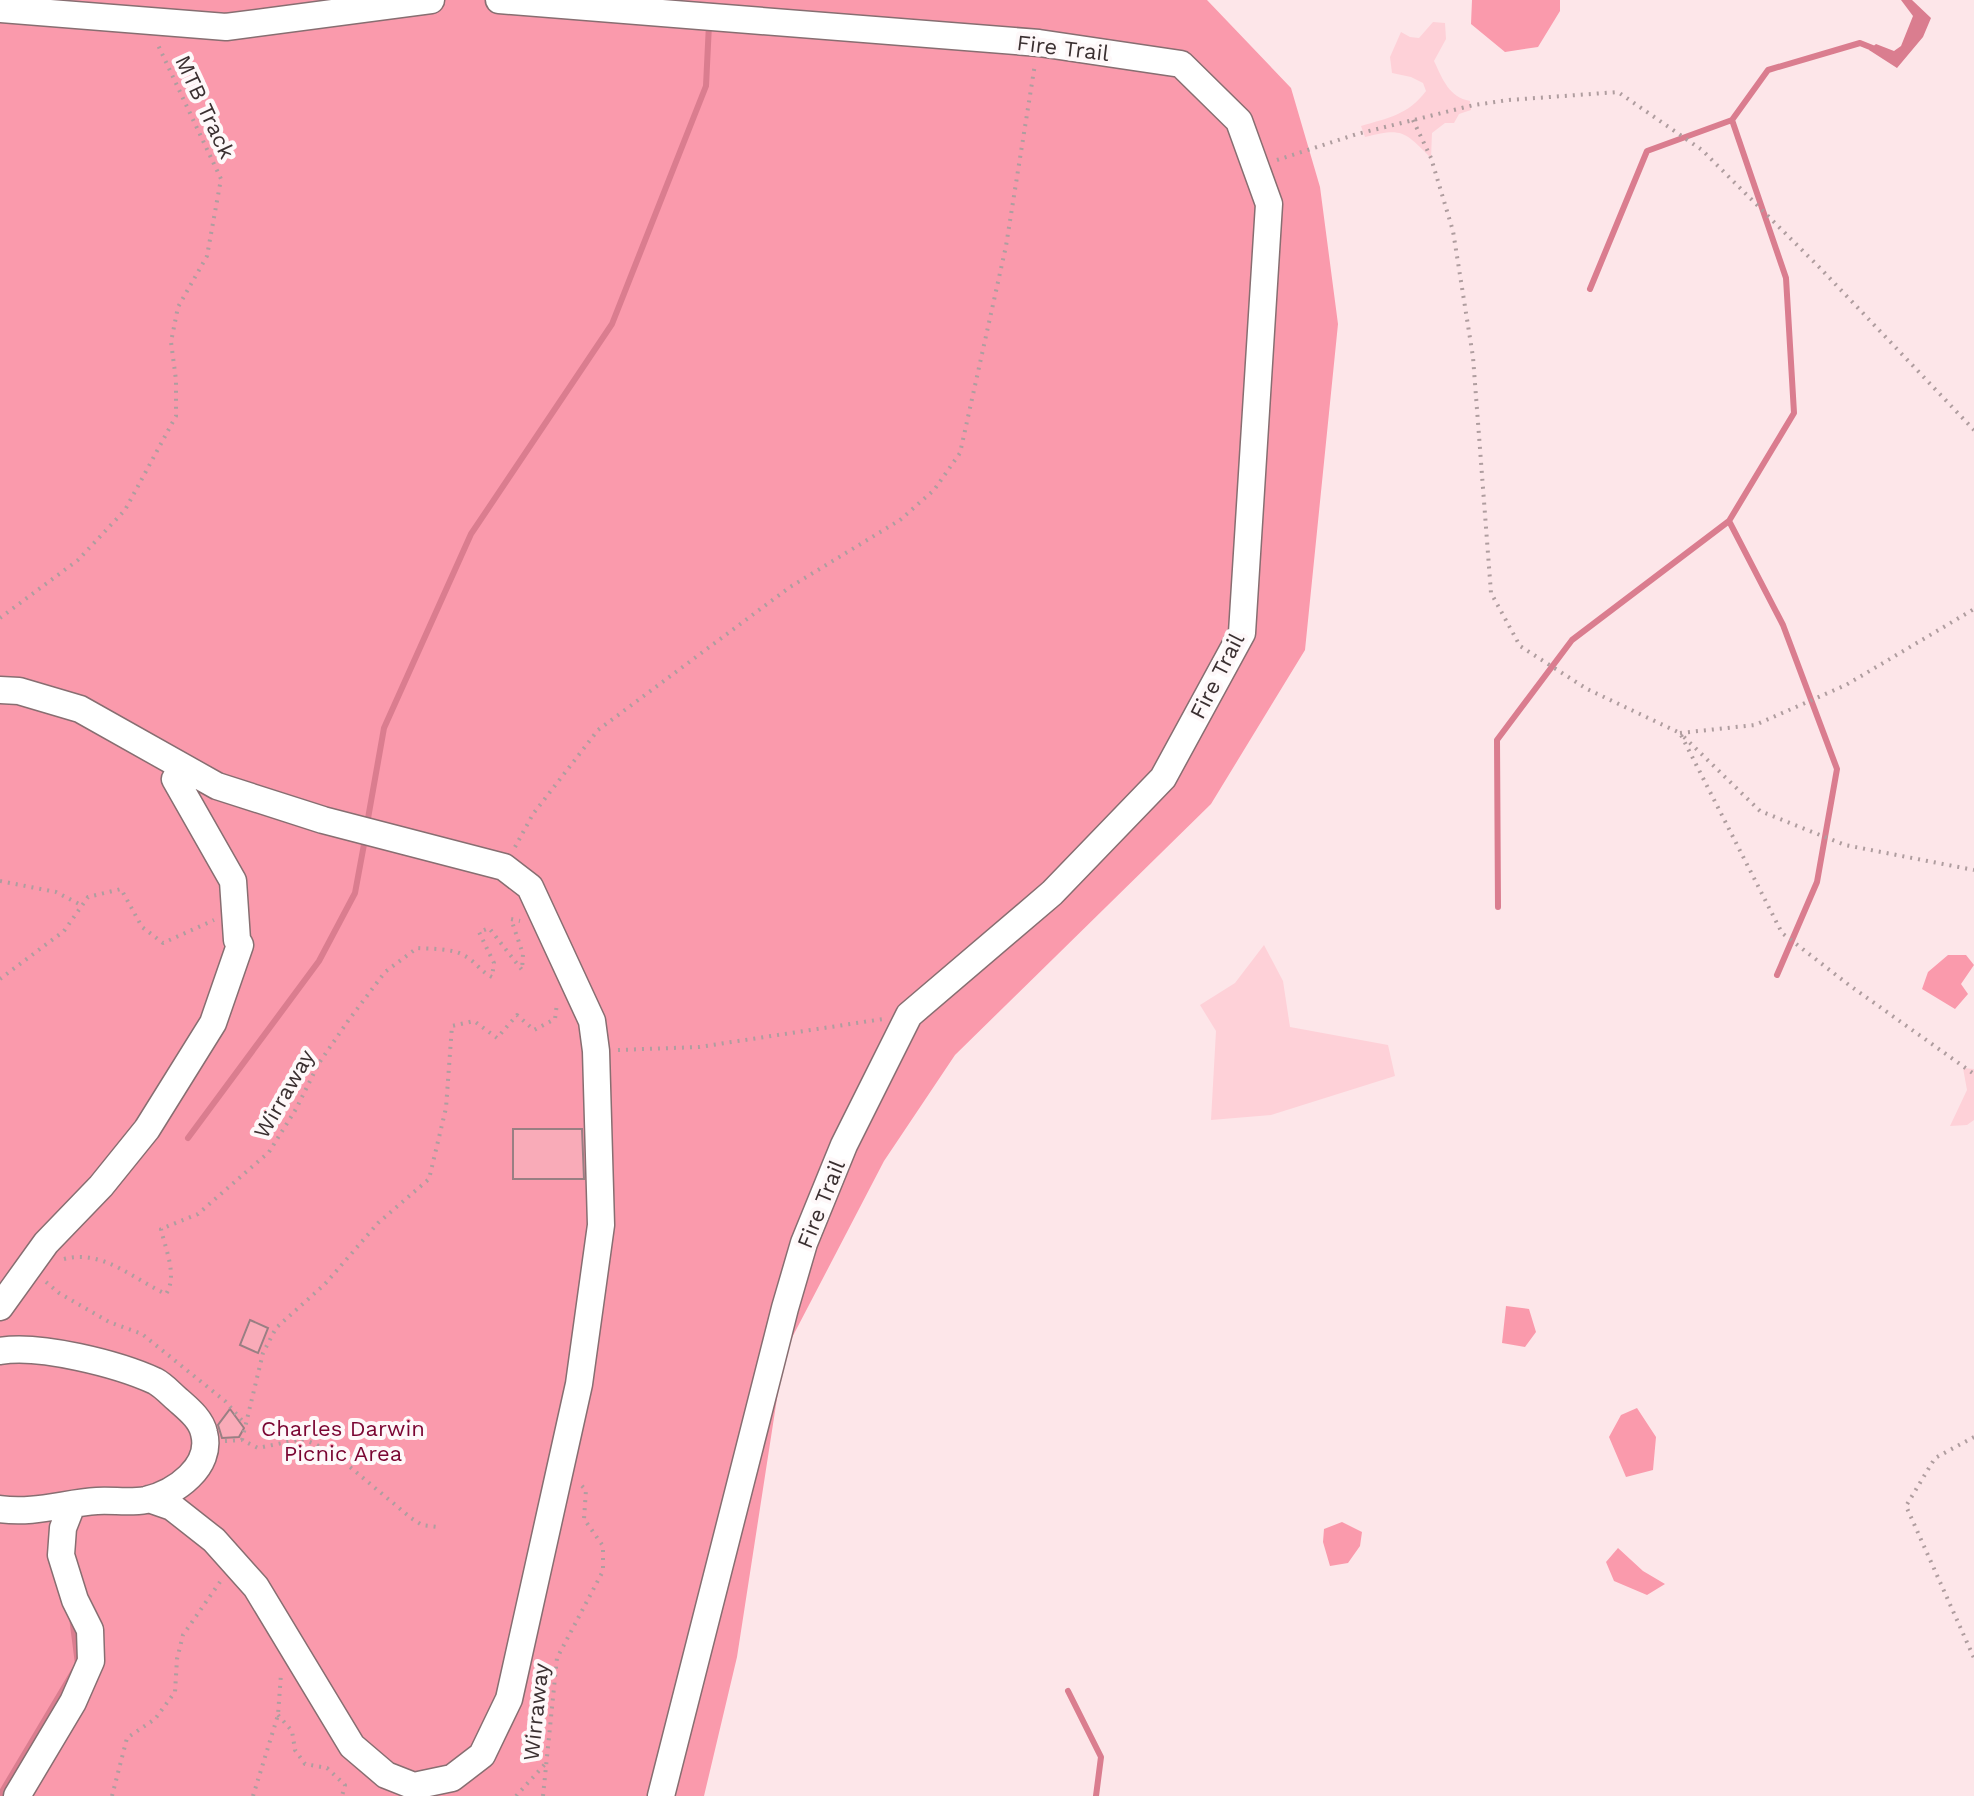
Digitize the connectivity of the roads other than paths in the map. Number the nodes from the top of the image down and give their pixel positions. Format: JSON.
{"nodes":[{"id":1,"x":431,"y":0,"type":"edge"},
{"id":2,"x":499,"y":0,"type":"edge"},
{"id":3,"x":0,"y":9,"type":"edge"},
{"id":4,"x":0,"y":690,"type":"edge"},
{"id":5,"x":183,"y":767,"type":"junction"},
{"id":6,"x":0,"y":1307,"type":"edge"},
{"id":7,"x":0,"y":1351,"type":"edge"},
{"id":8,"x":149,"y":1499,"type":"junction"},
{"id":9,"x":72,"y":1505,"type":"junction"},
{"id":10,"x":0,"y":1509,"type":"edge"},
{"id":11,"x":17,"y":1796,"type":"edge"},
{"id":12,"x":661,"y":1796,"type":"edge"}],
"edges":[{"from":1,"to":3,"type":"street"},
{"from":2,"to":12,"type":"street","name":"Fire Trail"},
{"from":4,"to":5,"type":"street"},
{"from":5,"to":6,"type":"street"},
{"from":5,"to":8,"type":"street"},
{"from":7,"to":8,"type":"street"},
{"from":8,"to":9,"type":"street"},
{"from":9,"to":10,"type":"street"},
{"from":9,"to":11,"type":"street"}]}
